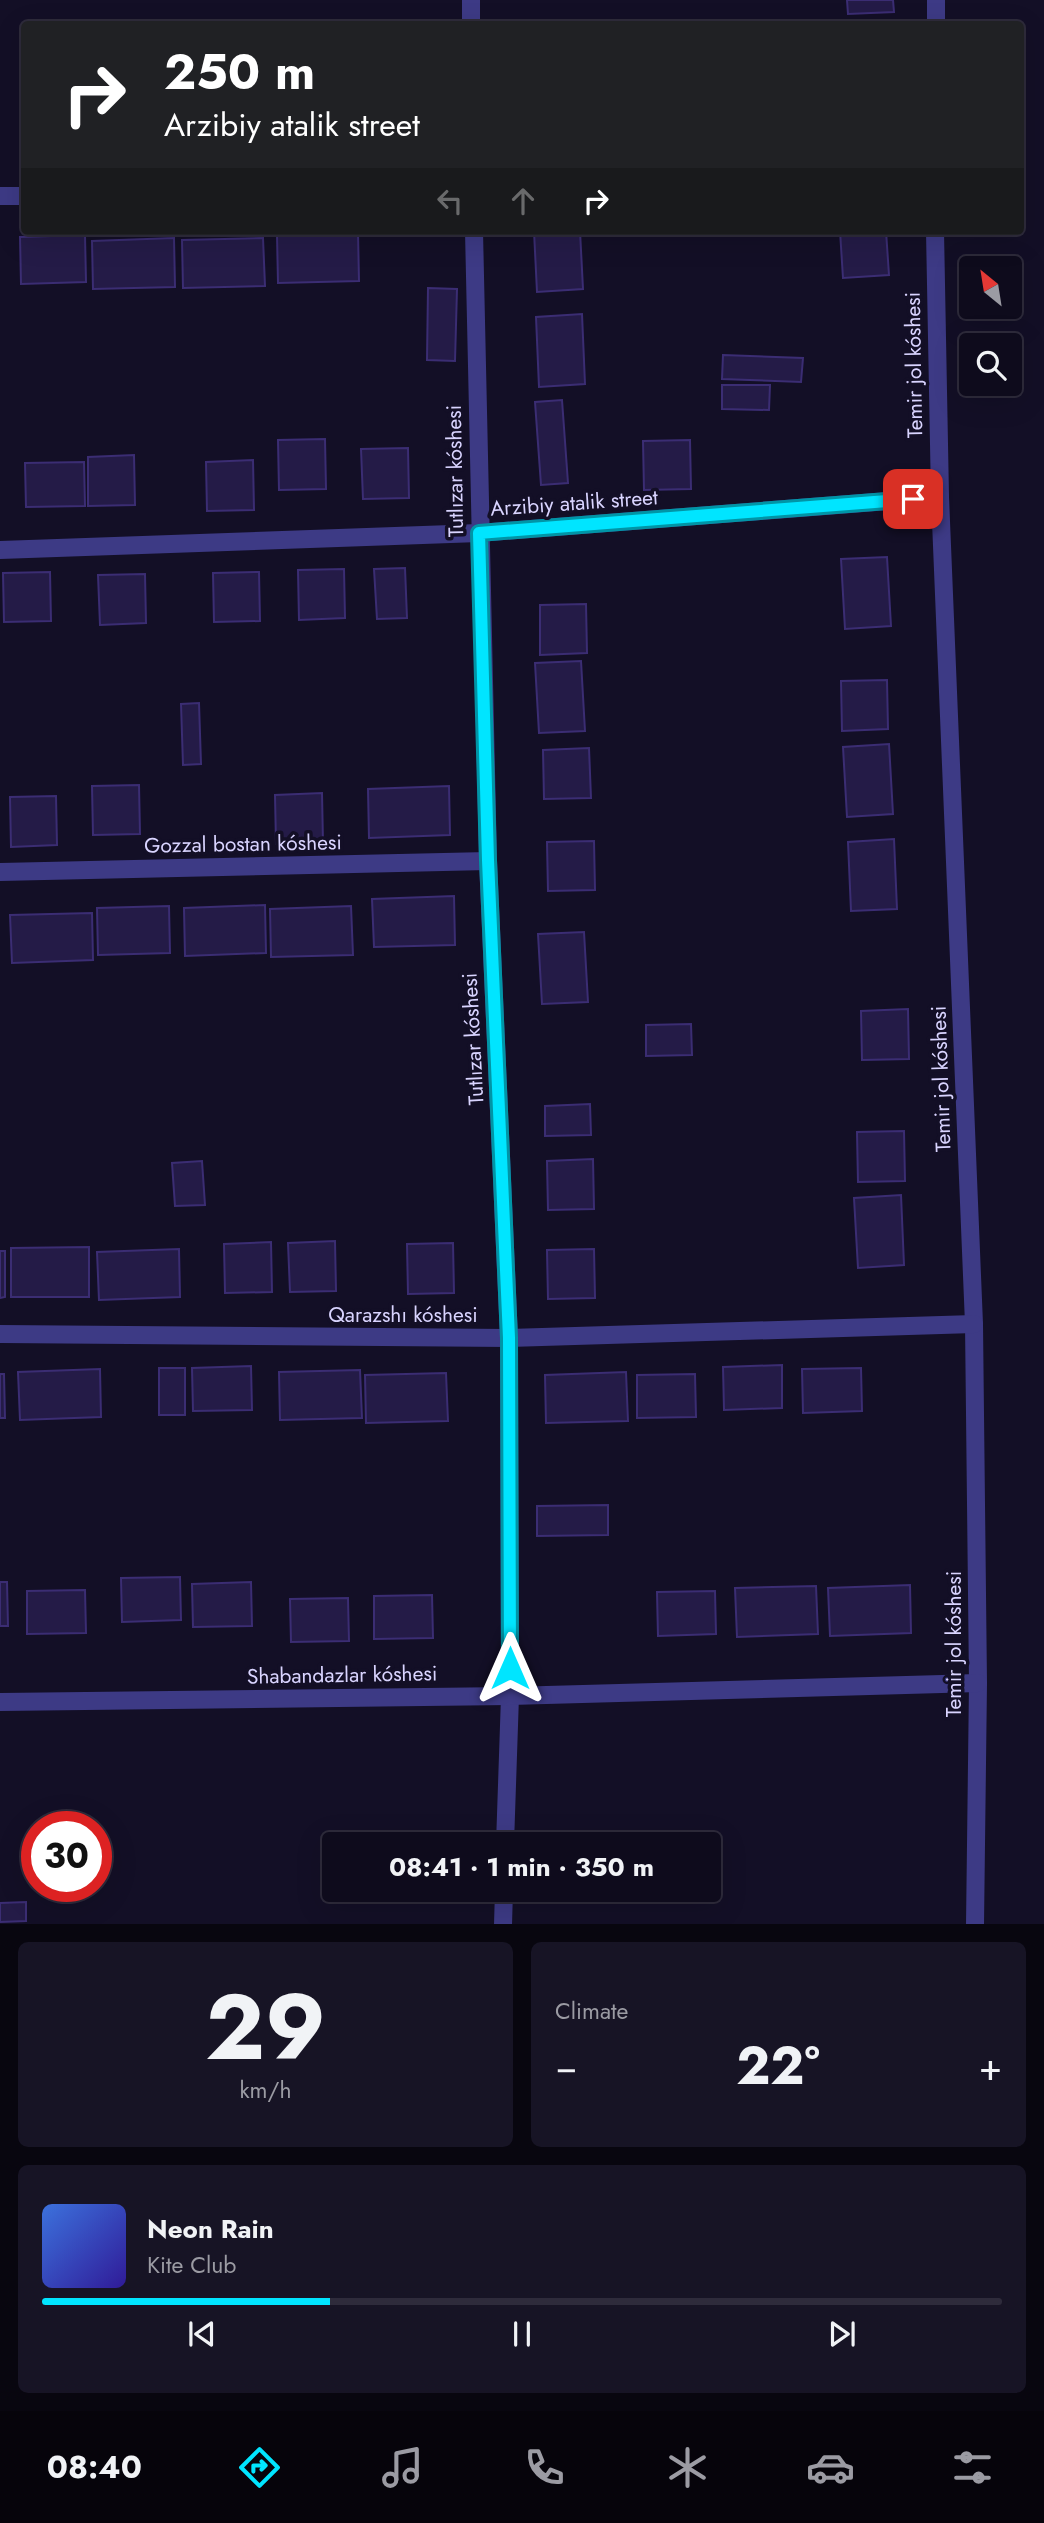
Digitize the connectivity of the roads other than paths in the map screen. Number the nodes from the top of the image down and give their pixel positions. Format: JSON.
{"nodes":[{"id":1,"x":471,"y":0,"type":"edge"},
{"id":2,"x":936,"y":0,"type":"edge"},
{"id":3,"x":471,"y":21,"type":"edge"},
{"id":4,"x":936,"y":21,"type":"edge"},
{"id":5,"x":0,"y":196,"type":"edge"},
{"id":6,"x":21,"y":196,"type":"edge"},
{"id":7,"x":474,"y":235,"type":"edge"},
{"id":8,"x":935,"y":235,"type":"edge"},
{"id":9,"x":940,"y":497,"type":"junction"},
{"id":10,"x":479,"y":533,"type":"junction"},
{"id":11,"x":0,"y":550,"type":"edge"},
{"id":12,"x":488,"y":860,"type":"junction"},
{"id":13,"x":0,"y":872,"type":"edge"},
{"id":14,"x":974,"y":1324,"type":"junction"},
{"id":15,"x":0,"y":1334,"type":"edge"},
{"id":16,"x":509,"y":1338,"type":"junction"},
{"id":17,"x":978,"y":1684,"type":"junction"},
{"id":18,"x":510,"y":1696,"type":"junction"},
{"id":19,"x":0,"y":1702,"type":"edge"},
{"id":20,"x":505,"y":1832,"type":"edge"},
{"id":21,"x":504,"y":1902,"type":"edge"},
{"id":22,"x":503,"y":1924,"type":"edge"},
{"id":23,"x":975,"y":1924,"type":"edge"}],
"edges":[{"from":1,"to":3,"type":"street"},
{"from":2,"to":4,"type":"street"},
{"from":5,"to":6,"type":"street"},
{"from":7,"to":10,"type":"street","name":"Tutlızar kóshesi"},
{"from":8,"to":9,"type":"street","name":"Temir jol kóshesi"},
{"from":9,"to":10,"type":"street","name":"Arzibiy atalik street"},
{"from":9,"to":14,"type":"street","name":"Temir jol kóshesi"},
{"from":10,"to":11,"type":"street","name":"Arzibiy atalik street"},
{"from":10,"to":12,"type":"street","name":"Tutlızar kóshesi"},
{"from":12,"to":13,"type":"street","name":"Gozzal bostan kóshesi"},
{"from":12,"to":16,"type":"street","name":"Tutlızar kóshesi"},
{"from":14,"to":16,"type":"street","name":"Qarazshı kóshesi"},
{"from":14,"to":17,"type":"street","name":"Temir jol kóshesi"},
{"from":15,"to":16,"type":"street","name":"Qarazshı kóshesi"},
{"from":16,"to":18,"type":"street","name":"Tutlızar kóshesi"},
{"from":17,"to":18,"type":"street","name":"Shabandazlar kóshesi"},
{"from":17,"to":23,"type":"street","name":"Temir jol kóshesi"},
{"from":18,"to":19,"type":"street","name":"Shabandazlar kóshesi"},
{"from":18,"to":20,"type":"street","name":"Tutlızar kóshesi"},
{"from":21,"to":22,"type":"street"}]}
